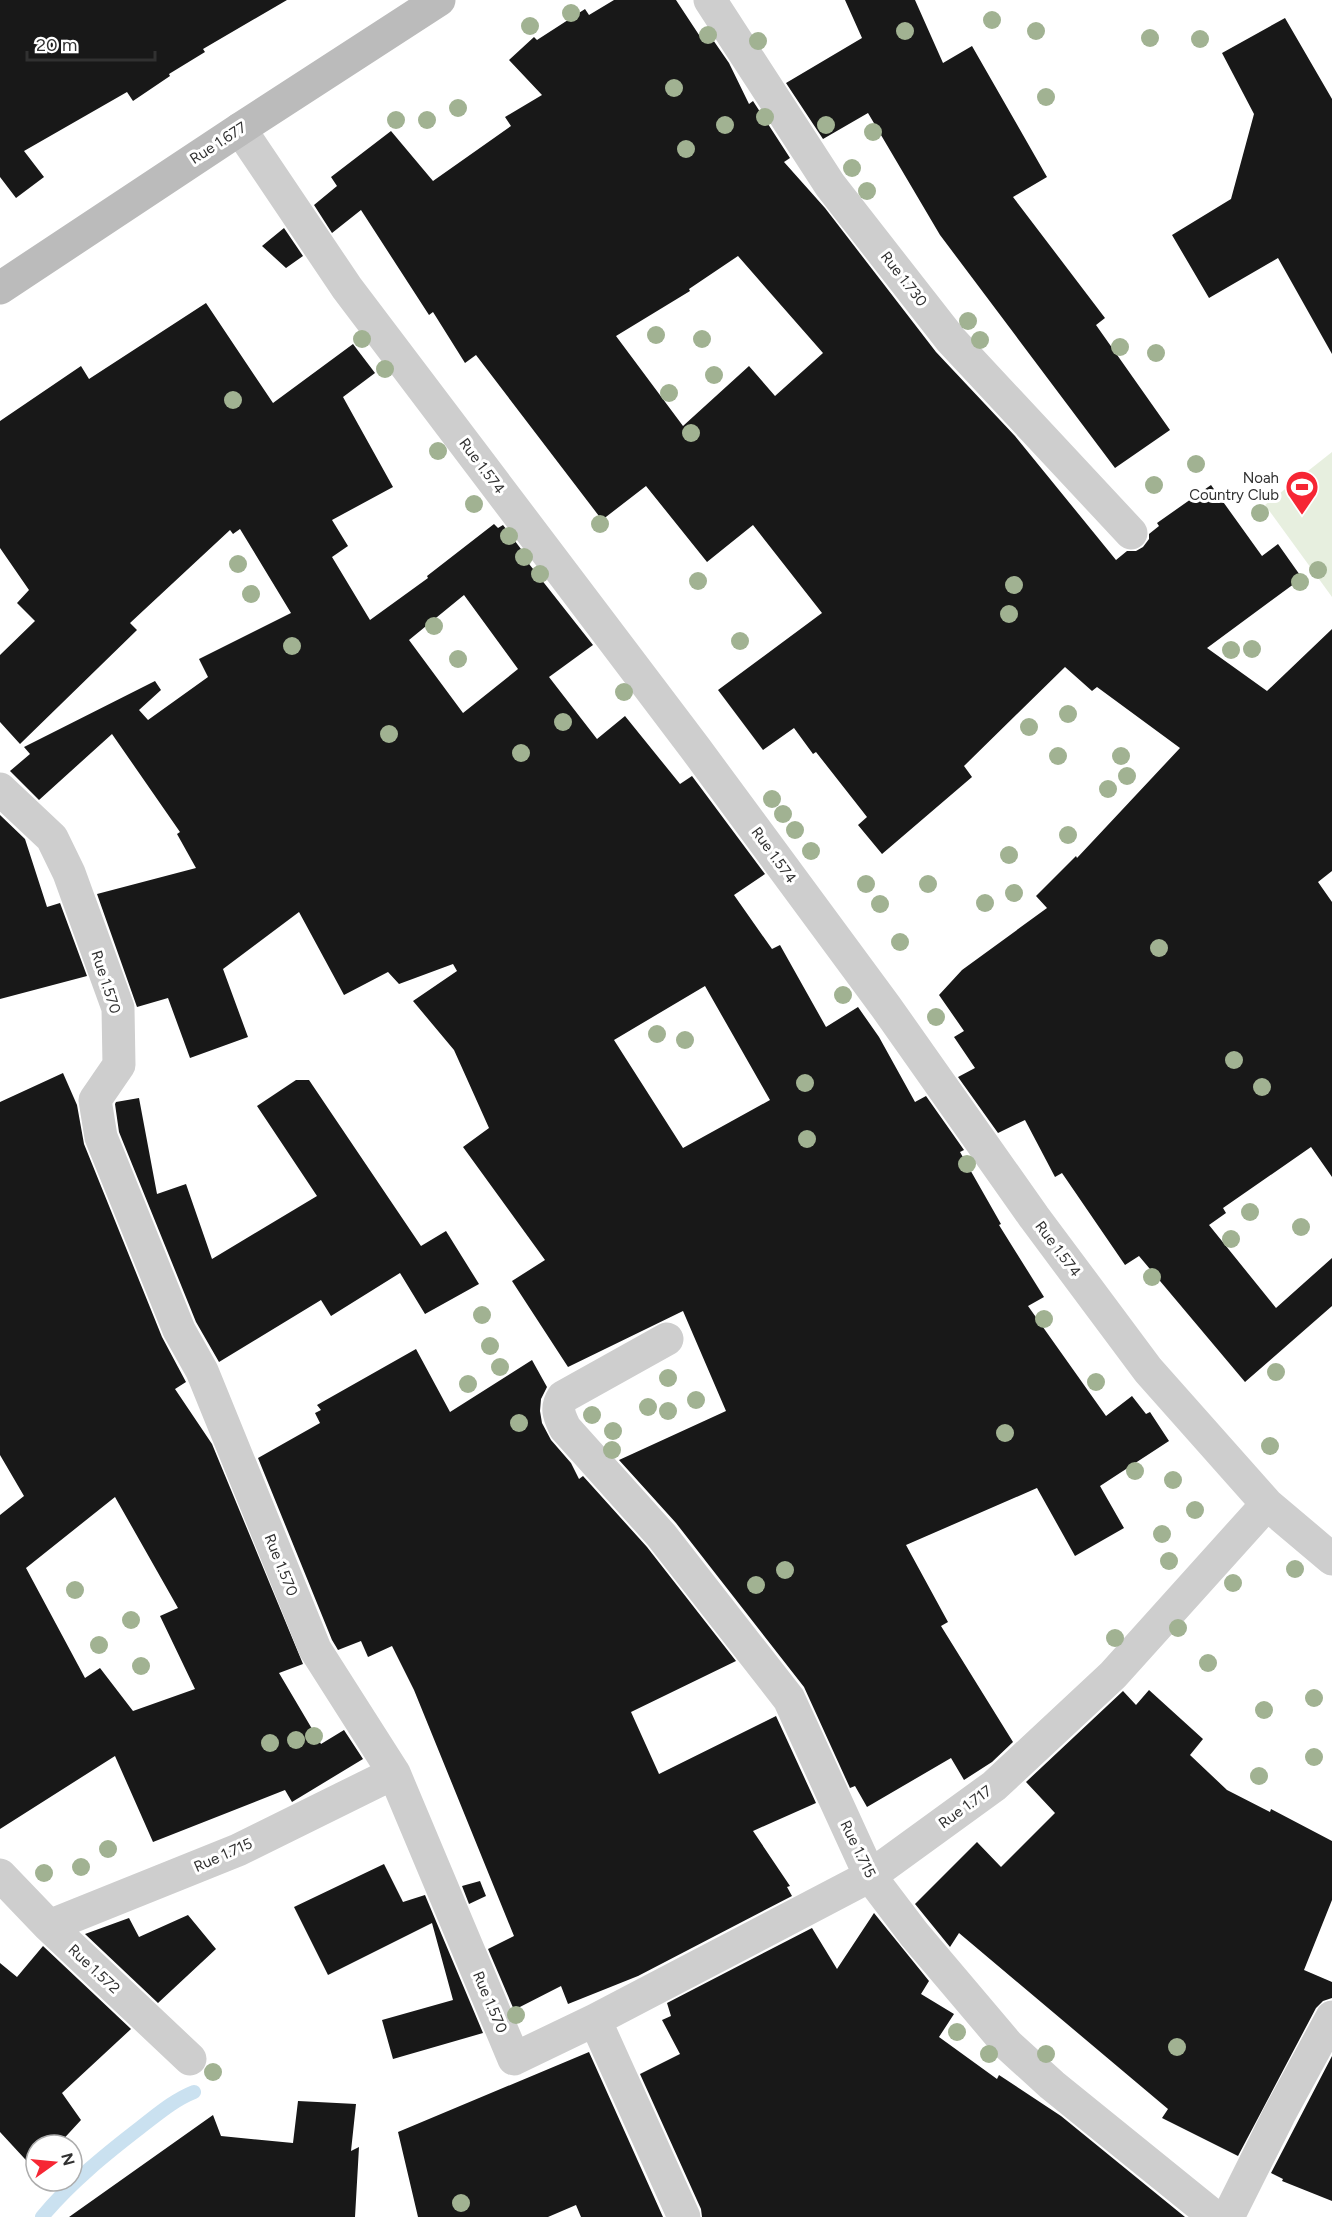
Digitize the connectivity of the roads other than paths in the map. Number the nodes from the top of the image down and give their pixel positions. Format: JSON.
{"nodes":[{"id":1,"x":439,"y":0,"type":"edge"},
{"id":2,"x":710,"y":0,"type":"edge"},
{"id":3,"x":240,"y":129,"type":"junction"},
{"id":4,"x":0,"y":288,"type":"edge"},
{"id":5,"x":1131,"y":533,"type":"dead end"},
{"id":6,"x":0,"y":789,"type":"edge"},
{"id":7,"x":667,"y":1340,"type":"dead end"},
{"id":8,"x":1267,"y":1504,"type":"junction"},
{"id":9,"x":1332,"y":1559,"type":"edge"},
{"id":10,"x":394,"y":1773,"type":"junction"},
{"id":11,"x":0,"y":1875,"type":"edge"},
{"id":12,"x":870,"y":1876,"type":"junction"},
{"id":13,"x":49,"y":1926,"type":"junction"},
{"id":14,"x":1332,"y":2017,"type":"edge"},
{"id":15,"x":595,"y":2020,"type":"junction"},
{"id":16,"x":190,"y":2059,"type":"dead end"},
{"id":17,"x":684,"y":2217,"type":"edge"},
{"id":18,"x":1215,"y":2217,"type":"edge"},
{"id":19,"x":1228,"y":2217,"type":"edge"}],
"edges":[{"from":1,"to":3,"type":"main road","name":"Rue 1.677"},
{"from":2,"to":5,"type":"street","name":"Rue 1.730"},
{"from":3,"to":4,"type":"main road","name":"Rue 1.677"},
{"from":3,"to":8,"type":"street","name":"Rue 1.574"},
{"from":6,"to":10,"type":"street","name":"Rue 1.570"},
{"from":7,"to":12,"type":"street","name":"Rue 1.715"},
{"from":8,"to":9,"type":"street","name":"Rue 1.574"},
{"from":8,"to":12,"type":"street","name":"Rue 1.717"},
{"from":10,"to":13,"type":"street","name":"Rue 1.715"},
{"from":10,"to":15,"type":"street","name":"Rue 1.570"},
{"from":11,"to":13,"type":"street","name":"Rue 1.572"},
{"from":12,"to":15,"type":"street","name":"Rue 1.717"},
{"from":12,"to":18,"type":"street","name":"Rue 1.715"},
{"from":13,"to":16,"type":"street","name":"Rue 1.572"},
{"from":14,"to":19,"type":"street"},
{"from":15,"to":17,"type":"street"}]}
